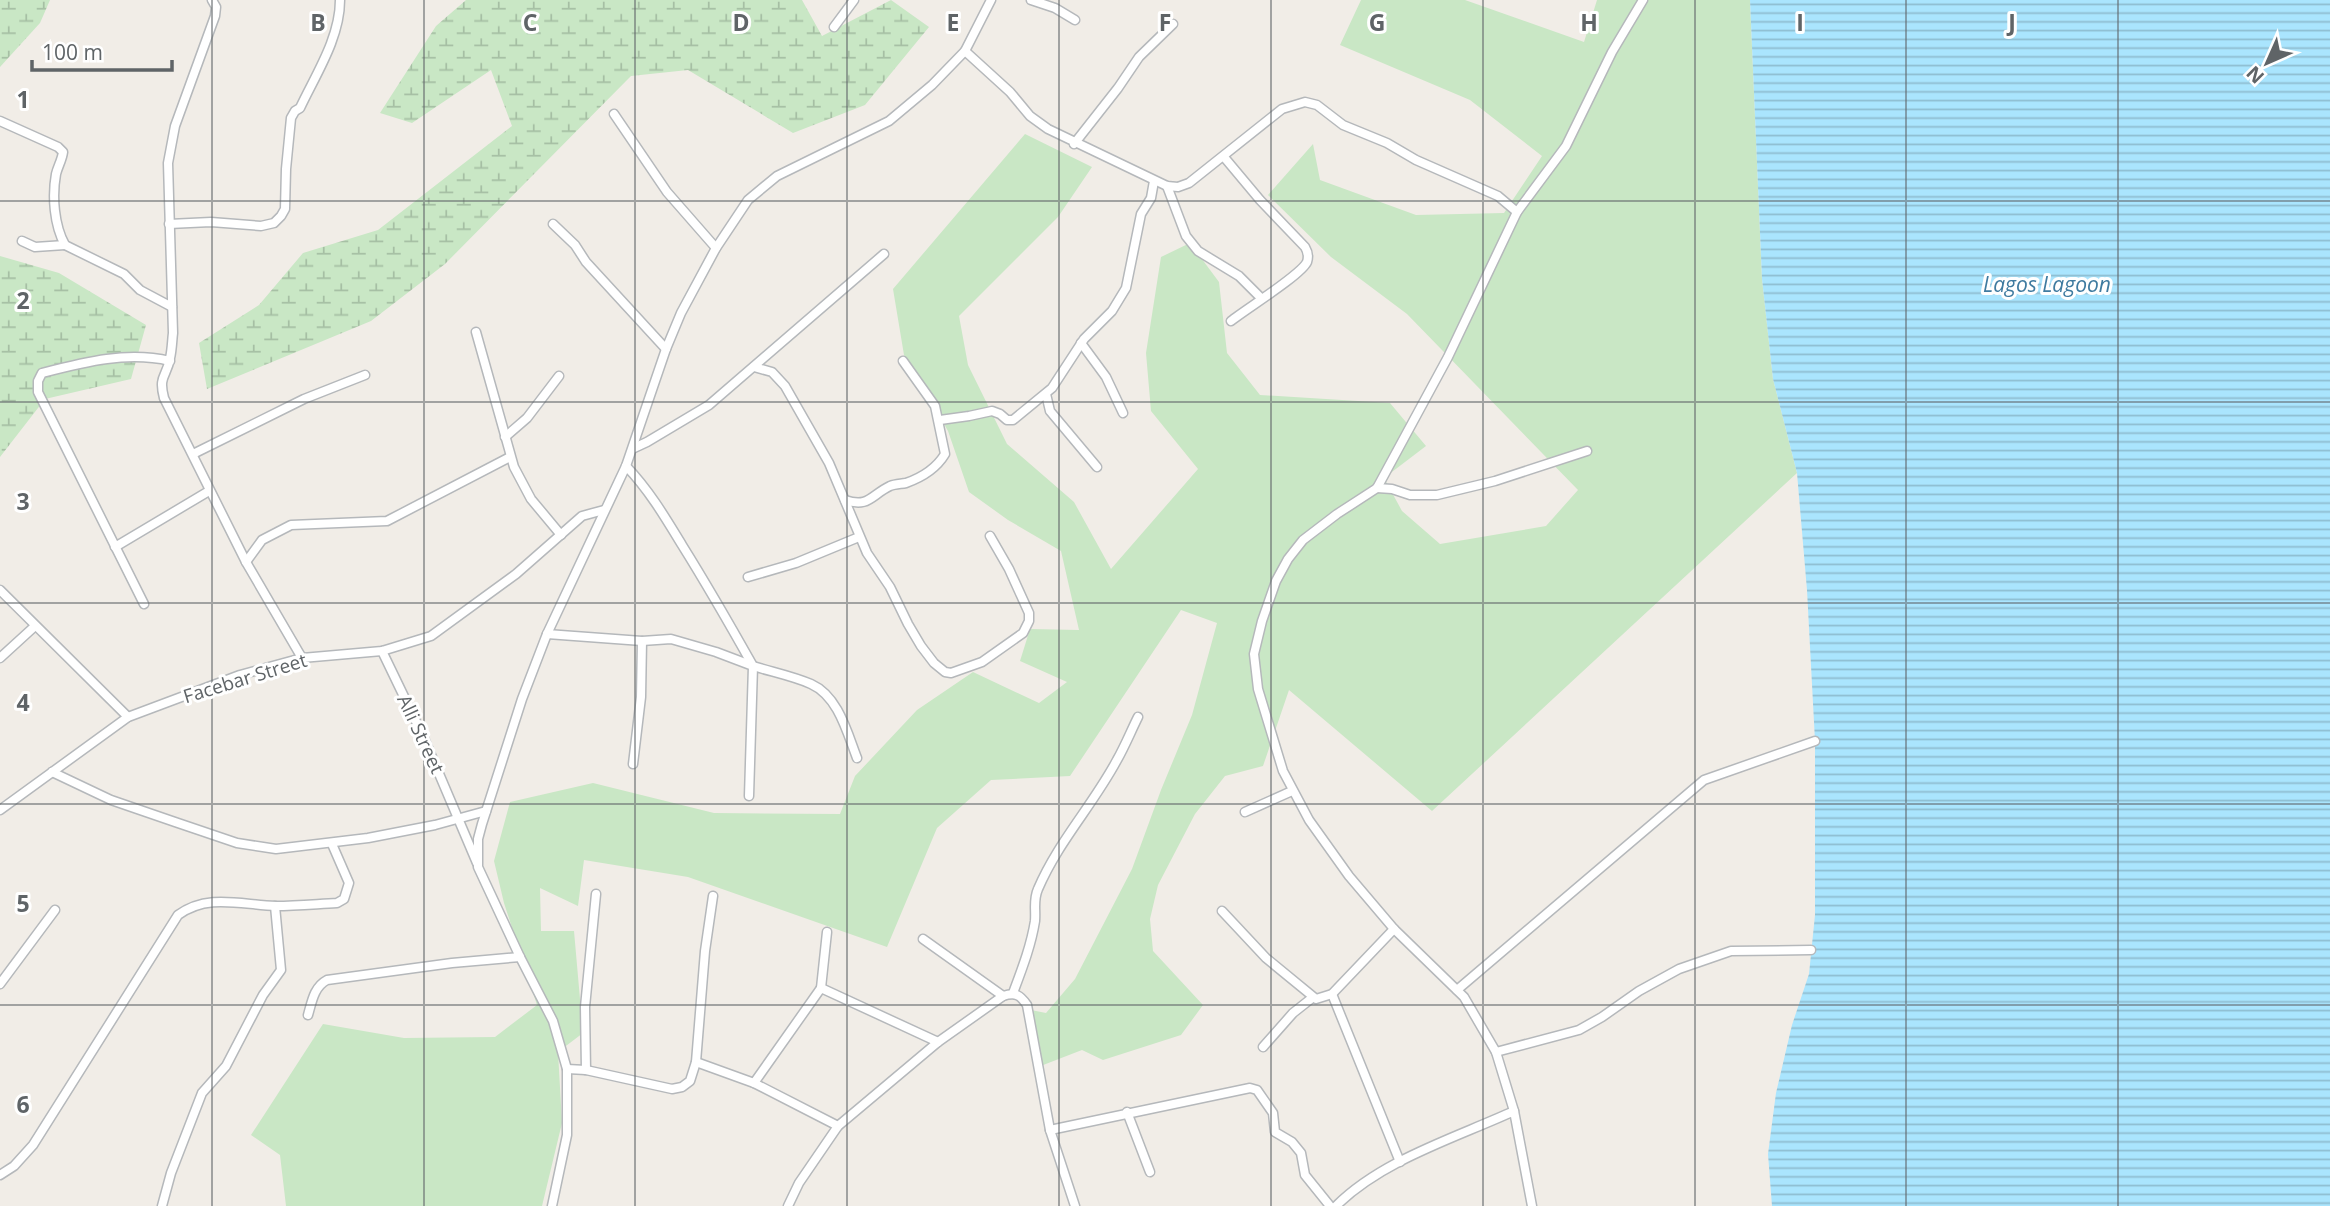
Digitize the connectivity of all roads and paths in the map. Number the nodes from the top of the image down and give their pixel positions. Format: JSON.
{"nodes":[{"id":1,"x":212,"y":0,"type":"edge"},
{"id":2,"x":340,"y":0,"type":"edge"},
{"id":3,"x":854,"y":0,"type":"edge"},
{"id":4,"x":991,"y":0,"type":"edge"},
{"id":5,"x":1031,"y":0,"type":"edge"},
{"id":6,"x":1643,"y":0,"type":"edge"},
{"id":7,"x":1075,"y":20,"type":"dead end"},
{"id":8,"x":1172,"y":24,"type":"dead end"},
{"id":9,"x":834,"y":27,"type":"dead end"},
{"id":10,"x":965,"y":51,"type":"junction"},
{"id":11,"x":614,"y":114,"type":"dead end"},
{"id":12,"x":0,"y":121,"type":"edge"},
{"id":13,"x":1074,"y":144,"type":"junction"},
{"id":14,"x":1224,"y":157,"type":"junction"},
{"id":15,"x":1154,"y":181,"type":"junction"},
{"id":16,"x":1167,"y":186,"type":"junction"},
{"id":17,"x":1517,"y":212,"type":"junction"},
{"id":18,"x":169,"y":224,"type":"junction"},
{"id":19,"x":553,"y":225,"type":"dead end"},
{"id":20,"x":22,"y":241,"type":"dead end"},
{"id":21,"x":65,"y":246,"type":"junction"},
{"id":22,"x":716,"y":248,"type":"junction"},
{"id":23,"x":884,"y":254,"type":"dead end"},
{"id":24,"x":1261,"y":298,"type":"junction"},
{"id":25,"x":172,"y":307,"type":"junction"},
{"id":26,"x":1231,"y":321,"type":"dead end"},
{"id":27,"x":476,"y":332,"type":"dead end"},
{"id":28,"x":1081,"y":343,"type":"junction"},
{"id":29,"x":666,"y":349,"type":"junction"},
{"id":30,"x":170,"y":361,"type":"junction"},
{"id":31,"x":903,"y":361,"type":"dead end"},
{"id":32,"x":754,"y":368,"type":"junction"},
{"id":33,"x":365,"y":374,"type":"dead end"},
{"id":34,"x":559,"y":376,"type":"dead end"},
{"id":35,"x":1046,"y":394,"type":"junction"},
{"id":36,"x":1123,"y":412,"type":"dead end"},
{"id":37,"x":940,"y":420,"type":"junction"},
{"id":38,"x":505,"y":437,"type":"junction"},
{"id":39,"x":634,"y":448,"type":"junction"},
{"id":40,"x":1587,"y":451,"type":"dead end"},
{"id":41,"x":193,"y":454,"type":"junction"},
{"id":42,"x":510,"y":457,"type":"junction"},
{"id":43,"x":626,"y":466,"type":"junction"},
{"id":44,"x":1097,"y":467,"type":"dead end"},
{"id":45,"x":1377,"y":488,"type":"junction"},
{"id":46,"x":209,"y":491,"type":"junction"},
{"id":47,"x":845,"y":500,"type":"junction"},
{"id":48,"x":604,"y":510,"type":"junction"},
{"id":49,"x":561,"y":535,"type":"junction"},
{"id":50,"x":990,"y":536,"type":"dead end"},
{"id":51,"x":859,"y":537,"type":"junction"},
{"id":52,"x":115,"y":547,"type":"junction"},
{"id":53,"x":246,"y":562,"type":"junction"},
{"id":54,"x":748,"y":577,"type":"dead end"},
{"id":55,"x":0,"y":590,"type":"edge"},
{"id":56,"x":144,"y":604,"type":"dead end"},
{"id":57,"x":35,"y":626,"type":"junction"},
{"id":58,"x":547,"y":634,"type":"junction"},
{"id":59,"x":642,"y":640,"type":"junction"},
{"id":60,"x":382,"y":651,"type":"junction"},
{"id":61,"x":0,"y":658,"type":"edge"},
{"id":62,"x":302,"y":658,"type":"junction"},
{"id":63,"x":753,"y":666,"type":"junction"},
{"id":64,"x":1138,"y":716,"type":"dead end"},
{"id":65,"x":128,"y":717,"type":"junction"},
{"id":66,"x":1815,"y":741,"type":"dead end"},
{"id":67,"x":857,"y":758,"type":"dead end"},
{"id":68,"x":633,"y":764,"type":"dead end"},
{"id":69,"x":52,"y":772,"type":"junction"},
{"id":70,"x":1292,"y":791,"type":"junction"},
{"id":71,"x":749,"y":796,"type":"dead end"},
{"id":72,"x":0,"y":810,"type":"edge"},
{"id":73,"x":486,"y":810,"type":"junction"},
{"id":74,"x":1245,"y":812,"type":"dead end"},
{"id":75,"x":459,"y":817,"type":"junction"},
{"id":76,"x":331,"y":844,"type":"junction"},
{"id":77,"x":478,"y":867,"type":"junction"},
{"id":78,"x":596,"y":894,"type":"dead end"},
{"id":79,"x":713,"y":896,"type":"dead end"},
{"id":80,"x":275,"y":906,"type":"junction"},
{"id":81,"x":55,"y":910,"type":"dead end"},
{"id":82,"x":1222,"y":911,"type":"dead end"},
{"id":83,"x":1395,"y":929,"type":"junction"},
{"id":84,"x":827,"y":932,"type":"dead end"},
{"id":85,"x":923,"y":939,"type":"dead end"},
{"id":86,"x":1811,"y":950,"type":"dead end"},
{"id":87,"x":520,"y":957,"type":"junction"},
{"id":88,"x":0,"y":983,"type":"edge"},
{"id":89,"x":821,"y":988,"type":"junction"},
{"id":90,"x":1457,"y":990,"type":"junction"},
{"id":91,"x":1013,"y":993,"type":"junction"},
{"id":92,"x":1332,"y":994,"type":"junction"},
{"id":93,"x":1003,"y":996,"type":"junction"},
{"id":94,"x":1312,"y":998,"type":"junction"},
{"id":95,"x":308,"y":1015,"type":"dead end"},
{"id":96,"x":938,"y":1042,"type":"junction"},
{"id":97,"x":1263,"y":1046,"type":"dead end"},
{"id":98,"x":1496,"y":1052,"type":"junction"},
{"id":99,"x":696,"y":1062,"type":"junction"},
{"id":100,"x":568,"y":1069,"type":"junction"},
{"id":101,"x":586,"y":1070,"type":"junction"},
{"id":102,"x":754,"y":1083,"type":"junction"},
{"id":103,"x":1514,"y":1111,"type":"junction"},
{"id":104,"x":1127,"y":1112,"type":"junction"},
{"id":105,"x":838,"y":1126,"type":"junction"},
{"id":106,"x":1050,"y":1130,"type":"junction"},
{"id":107,"x":1400,"y":1162,"type":"junction"},
{"id":108,"x":1150,"y":1172,"type":"dead end"},
{"id":109,"x":0,"y":1175,"type":"edge"},
{"id":110,"x":162,"y":1206,"type":"edge"},
{"id":111,"x":552,"y":1206,"type":"edge"},
{"id":112,"x":788,"y":1206,"type":"edge"},
{"id":113,"x":1075,"y":1206,"type":"edge"},
{"id":114,"x":1330,"y":1206,"type":"edge"},
{"id":115,"x":1336,"y":1206,"type":"edge"},
{"id":116,"x":1532,"y":1206,"type":"edge"}],
"edges":[{"from":1,"to":18,"type":"street"},
{"from":2,"to":18,"type":"street"},
{"from":3,"to":9,"type":"street"},
{"from":4,"to":10,"type":"street"},
{"from":5,"to":7,"type":"street"},
{"from":6,"to":17,"type":"street"},
{"from":8,"to":13,"type":"street"},
{"from":10,"to":13,"type":"street"},
{"from":10,"to":22,"type":"street"},
{"from":11,"to":22,"type":"street"},
{"from":12,"to":21,"type":"street"},
{"from":13,"to":15,"type":"street"},
{"from":14,"to":16,"type":"street"},
{"from":14,"to":17,"type":"street"},
{"from":14,"to":24,"type":"street"},
{"from":15,"to":16,"type":"street"},
{"from":15,"to":28,"type":"street"},
{"from":16,"to":24,"type":"street"},
{"from":17,"to":45,"type":"street"},
{"from":18,"to":25,"type":"street"},
{"from":19,"to":29,"type":"street"},
{"from":20,"to":21,"type":"street"},
{"from":21,"to":25,"type":"street"},
{"from":22,"to":29,"type":"street"},
{"from":23,"to":32,"type":"street"},
{"from":24,"to":26,"type":"street"},
{"from":25,"to":30,"type":"street"},
{"from":27,"to":38,"type":"street"},
{"from":28,"to":35,"type":"street"},
{"from":28,"to":36,"type":"street"},
{"from":29,"to":39,"type":"street"},
{"from":30,"to":41,"type":"street"},
{"from":30,"to":52,"type":"street"},
{"from":31,"to":37,"type":"street"},
{"from":32,"to":39,"type":"street"},
{"from":32,"to":47,"type":"street"},
{"from":33,"to":41,"type":"street"},
{"from":34,"to":38,"type":"street"},
{"from":35,"to":37,"type":"street"},
{"from":35,"to":44,"type":"street"},
{"from":37,"to":47,"type":"street"},
{"from":38,"to":42,"type":"street"},
{"from":39,"to":43,"type":"street"},
{"from":40,"to":45,"type":"street"},
{"from":41,"to":46,"type":"street"},
{"from":42,"to":49,"type":"street"},
{"from":42,"to":53,"type":"street"},
{"from":43,"to":48,"type":"street"},
{"from":43,"to":63,"type":"street"},
{"from":45,"to":70,"type":"street"},
{"from":46,"to":52,"type":"street"},
{"from":46,"to":53,"type":"street"},
{"from":47,"to":51,"type":"street"},
{"from":48,"to":49,"type":"street","name":"Facebar Street"},
{"from":48,"to":58,"type":"street"},
{"from":49,"to":60,"type":"street","name":"Facebar Street"},
{"from":50,"to":51,"type":"street"},
{"from":51,"to":54,"type":"street"},
{"from":52,"to":56,"type":"street"},
{"from":53,"to":62,"type":"street"},
{"from":55,"to":57,"type":"street"},
{"from":57,"to":61,"type":"street"},
{"from":57,"to":65,"type":"street"},
{"from":58,"to":59,"type":"street"},
{"from":58,"to":73,"type":"street"},
{"from":59,"to":63,"type":"street"},
{"from":59,"to":68,"type":"street"},
{"from":60,"to":62,"type":"street","name":"Facebar Street"},
{"from":60,"to":75,"type":"street","name":"Alli Street"},
{"from":62,"to":65,"type":"street","name":"Facebar Street"},
{"from":63,"to":67,"type":"street"},
{"from":63,"to":71,"type":"street"},
{"from":64,"to":91,"type":"street"},
{"from":65,"to":69,"type":"street","name":"Facebar Street"},
{"from":66,"to":90,"type":"street"},
{"from":69,"to":72,"type":"street","name":"Facebar Street"},
{"from":69,"to":76,"type":"street"},
{"from":70,"to":74,"type":"street"},
{"from":70,"to":83,"type":"street"},
{"from":73,"to":75,"type":"street"},
{"from":73,"to":77,"type":"street"},
{"from":75,"to":76,"type":"street"},
{"from":75,"to":77,"type":"street","name":"Alli Street"},
{"from":76,"to":80,"type":"street"},
{"from":77,"to":87,"type":"street","name":"Alli Street"},
{"from":78,"to":101,"type":"street"},
{"from":79,"to":99,"type":"street"},
{"from":80,"to":109,"type":"street"},
{"from":80,"to":110,"type":"street"},
{"from":81,"to":88,"type":"street"},
{"from":82,"to":94,"type":"street"},
{"from":83,"to":90,"type":"street"},
{"from":83,"to":92,"type":"street"},
{"from":84,"to":89,"type":"street"},
{"from":85,"to":93,"type":"street"},
{"from":86,"to":98,"type":"street"},
{"from":87,"to":95,"type":"street"},
{"from":87,"to":100,"type":"street","name":"Alli Street"},
{"from":89,"to":96,"type":"street"},
{"from":89,"to":102,"type":"street"},
{"from":90,"to":98,"type":"street"},
{"from":91,"to":93,"type":"street"},
{"from":91,"to":106,"type":"street"},
{"from":92,"to":94,"type":"street"},
{"from":92,"to":107,"type":"street"},
{"from":93,"to":96,"type":"street"},
{"from":94,"to":97,"type":"street"},
{"from":96,"to":105,"type":"street"},
{"from":98,"to":103,"type":"street"},
{"from":99,"to":101,"type":"street"},
{"from":99,"to":102,"type":"street"},
{"from":100,"to":101,"type":"street"},
{"from":100,"to":111,"type":"street","name":"Alli Street"},
{"from":102,"to":105,"type":"street"},
{"from":103,"to":107,"type":"street"},
{"from":103,"to":116,"type":"street"},
{"from":104,"to":106,"type":"street"},
{"from":104,"to":108,"type":"street"},
{"from":104,"to":114,"type":"street"},
{"from":105,"to":112,"type":"street"},
{"from":106,"to":113,"type":"street"},
{"from":107,"to":115,"type":"street"}]}
